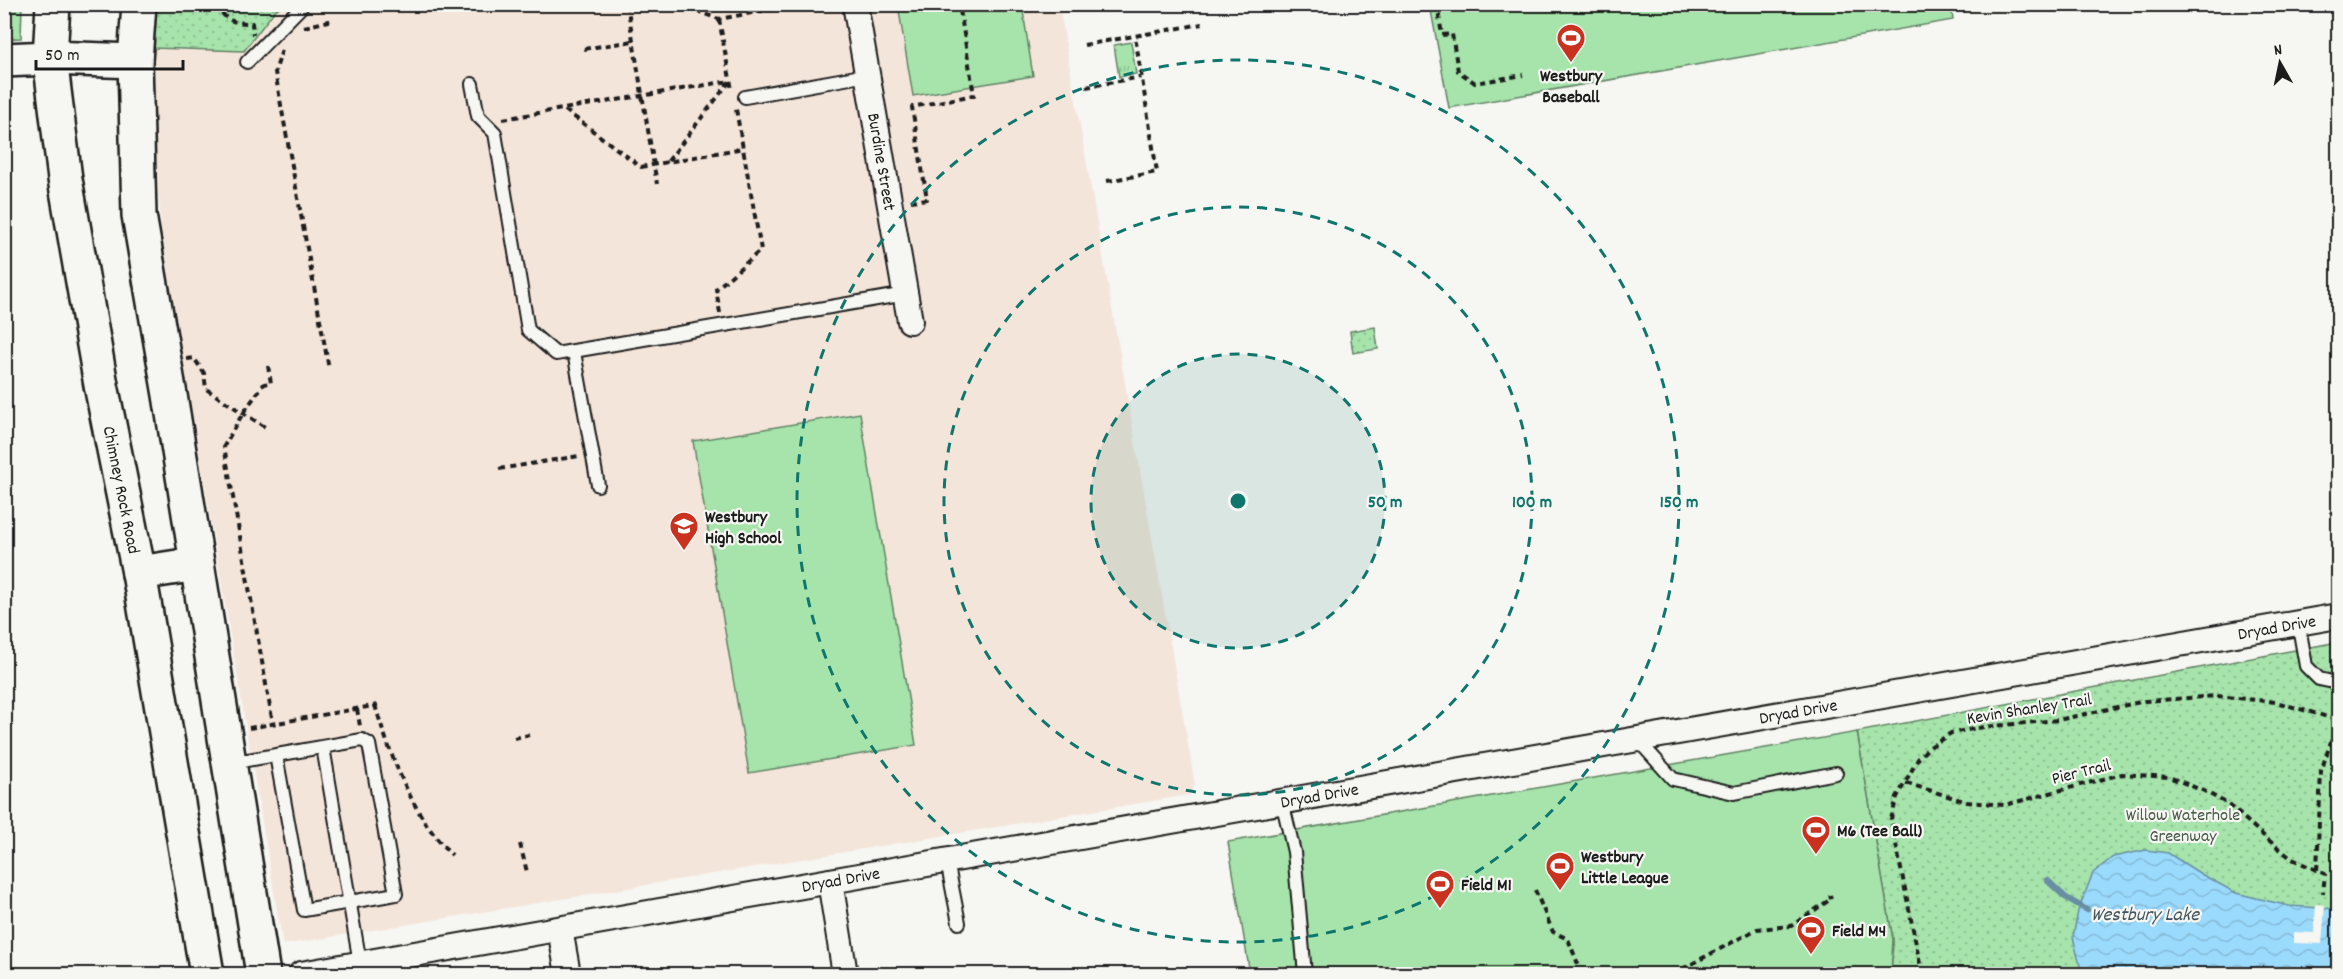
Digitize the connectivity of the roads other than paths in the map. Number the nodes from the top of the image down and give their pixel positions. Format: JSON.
{"nodes":[{"id":1,"x":53,"y":4,"type":"edge"},
{"id":2,"x":139,"y":4,"type":"edge"},
{"id":3,"x":300,"y":4,"type":"edge"},
{"id":4,"x":855,"y":4,"type":"edge"},
{"id":5,"x":50,"y":58,"type":"junction"},
{"id":6,"x":4,"y":60,"type":"edge"},
{"id":7,"x":135,"y":61,"type":"junction"},
{"id":8,"x":247,"y":62,"type":"dead end"},
{"id":9,"x":867,"y":75,"type":"junction"},
{"id":10,"x":472,"y":84,"type":"dead end"},
{"id":11,"x":740,"y":100,"type":"road end"},
{"id":12,"x":906,"y":294,"type":"junction"},
{"id":13,"x":910,"y":321,"type":"dead end"},
{"id":14,"x":574,"y":351,"type":"junction"},
{"id":15,"x":598,"y":485,"type":"dead end"},
{"id":16,"x":197,"y":564,"type":"junction"},
{"id":17,"x":139,"y":573,"type":"junction"},
{"id":18,"x":2338,"y":616,"type":"edge"},
{"id":19,"x":2298,"y":621,"type":"junction"},
{"id":20,"x":2338,"y":683,"type":"edge"},
{"id":21,"x":1637,"y":739,"type":"junction"},
{"id":22,"x":322,"y":747,"type":"junction"},
{"id":23,"x":276,"y":755,"type":"junction"},
{"id":24,"x":229,"y":763,"type":"junction"},
{"id":25,"x":1836,"y":773,"type":"dead end"},
{"id":26,"x":1282,"y":801,"type":"junction"},
{"id":27,"x":947,"y":861,"type":"junction"},
{"id":28,"x":830,"y":881,"type":"junction"},
{"id":29,"x":350,"y":903,"type":"junction"},
{"id":30,"x":959,"y":923,"type":"dead end"},
{"id":31,"x":560,"y":929,"type":"junction"},
{"id":32,"x":360,"y":963,"type":"junction"},
{"id":33,"x":207,"y":975,"type":"edge"},
{"id":34,"x":263,"y":975,"type":"edge"},
{"id":35,"x":301,"y":975,"type":"edge"},
{"id":36,"x":568,"y":975,"type":"edge"},
{"id":37,"x":845,"y":975,"type":"edge"},
{"id":38,"x":1305,"y":975,"type":"edge"}],
"edges":[{"from":1,"to":5,"type":"main road","name":"Chimney Rock Road"},
{"from":2,"to":7,"type":"main road"},
{"from":3,"to":8,"type":"lane"},
{"from":4,"to":9,"type":"street","name":"Burdine Street"},
{"from":5,"to":6,"type":"main road"},
{"from":5,"to":7,"type":"main road"},
{"from":5,"to":17,"type":"main road","name":"Chimney Rock Road"},
{"from":7,"to":16,"type":"main road"},
{"from":9,"to":11,"type":"lane"},
{"from":9,"to":12,"type":"street","name":"Burdine Street"},
{"from":10,"to":14,"type":"lane"},
{"from":12,"to":13,"type":"street","name":"Burdine Street"},
{"from":12,"to":14,"type":"lane"},
{"from":14,"to":15,"type":"lane"},
{"from":16,"to":17,"type":"main road"},
{"from":16,"to":24,"type":"main road"},
{"from":17,"to":33,"type":"main road","name":"Chimney Rock Road"},
{"from":18,"to":19,"type":"street","name":"Dryad Drive"},
{"from":19,"to":20,"type":"lane"},
{"from":19,"to":21,"type":"street","name":"Dryad Drive"},
{"from":21,"to":25,"type":"lane"},
{"from":21,"to":26,"type":"street","name":"Dryad Drive"},
{"from":22,"to":23,"type":"lane"},
{"from":22,"to":29,"type":"lane"},
{"from":22,"to":29,"type":"lane"},
{"from":23,"to":24,"type":"lane"},
{"from":23,"to":29,"type":"lane"},
{"from":24,"to":34,"type":"main road"},
{"from":26,"to":27,"type":"street","name":"Dryad Drive"},
{"from":26,"to":38,"type":"lane"},
{"from":27,"to":28,"type":"street","name":"Dryad Drive"},
{"from":27,"to":30,"type":"lane"},
{"from":28,"to":31,"type":"street","name":"Dryad Drive"},
{"from":28,"to":37,"type":"street"},
{"from":29,"to":32,"type":"lane"},
{"from":31,"to":32,"type":"street","name":"Dryad Drive"},
{"from":31,"to":36,"type":"street"},
{"from":32,"to":35,"type":"street","name":"Dryad Drive"}]}
